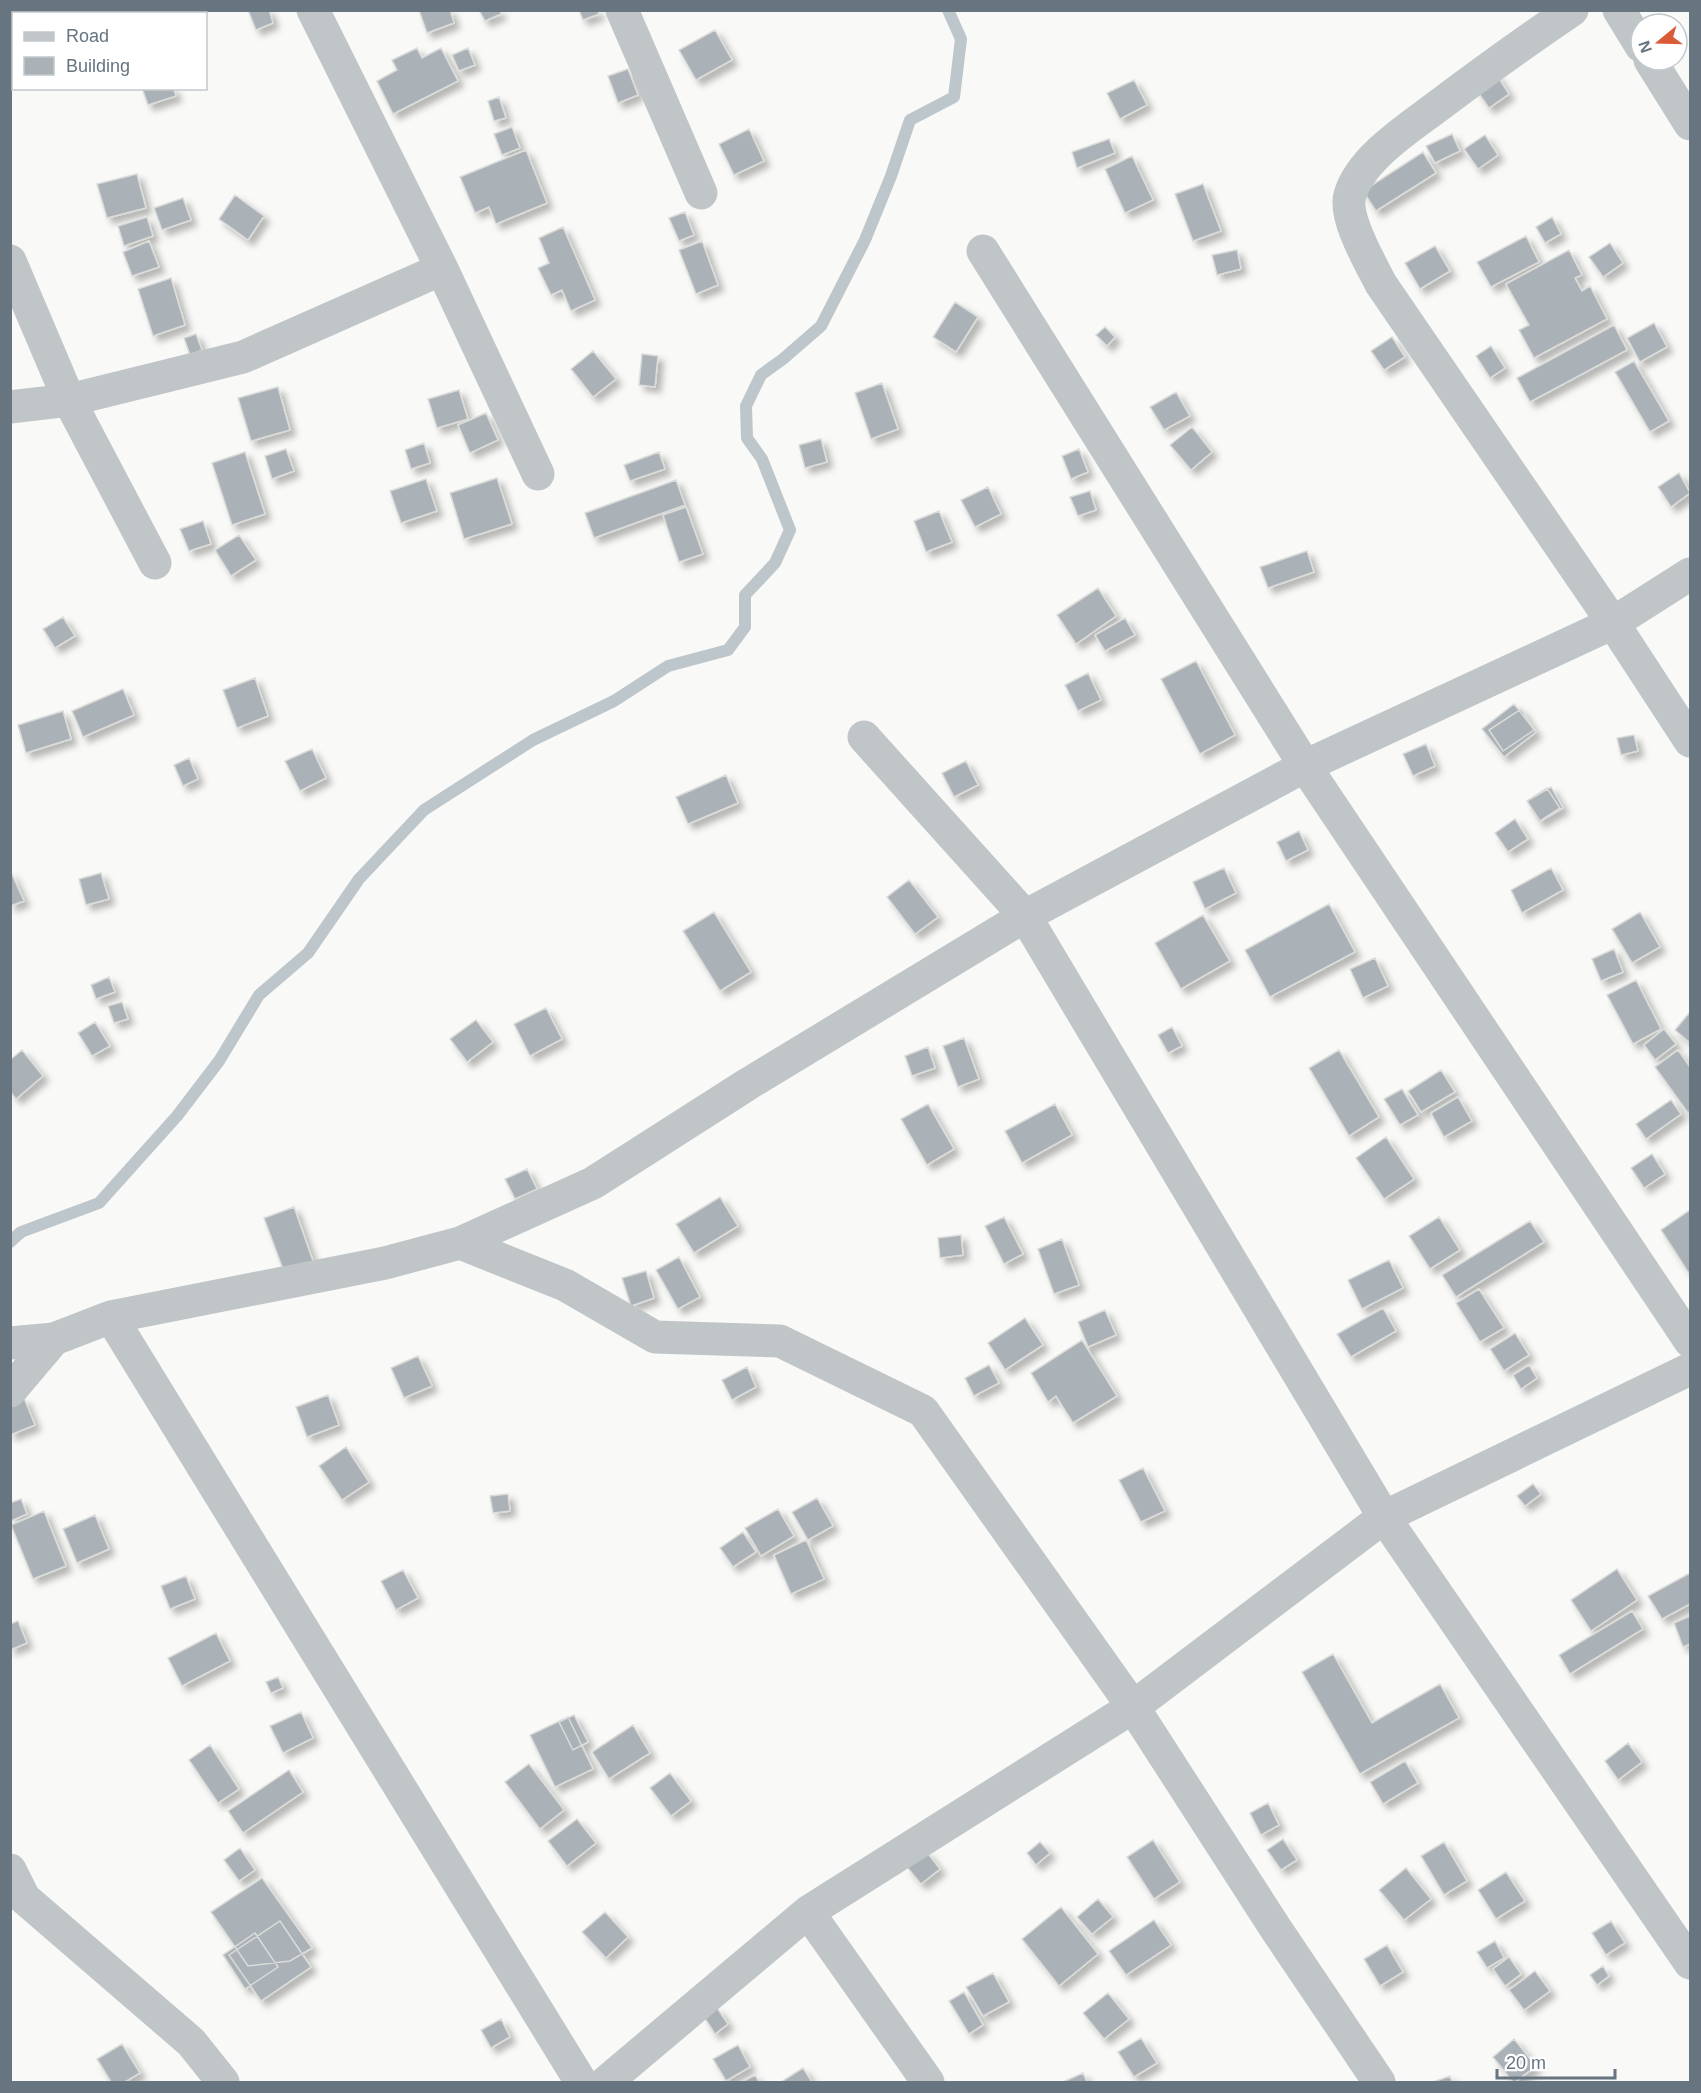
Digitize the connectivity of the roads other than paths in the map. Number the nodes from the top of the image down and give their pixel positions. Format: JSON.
{"nodes":[{"id":1,"x":313,"y":10,"type":"edge"},
{"id":2,"x":622,"y":10,"type":"edge"},
{"id":3,"x":1572,"y":10,"type":"edge"},
{"id":4,"x":1618,"y":10,"type":"edge"},
{"id":5,"x":1629,"y":27,"type":"edge"},
{"id":6,"x":1658,"y":72,"type":"edge"},
{"id":7,"x":1690,"y":124,"type":"edge"},
{"id":8,"x":701,"y":193,"type":"dead end"},
{"id":9,"x":983,"y":251,"type":"dead end"},
{"id":10,"x":10,"y":261,"type":"edge"},
{"id":11,"x":442,"y":269,"type":"junction"},
{"id":12,"x":69,"y":400,"type":"junction"},
{"id":13,"x":10,"y":407,"type":"edge"},
{"id":14,"x":538,"y":474,"type":"dead end"},
{"id":15,"x":155,"y":563,"type":"dead end"},
{"id":16,"x":1690,"y":574,"type":"edge"},
{"id":17,"x":1612,"y":623,"type":"junction"},
{"id":18,"x":864,"y":737,"type":"dead end"},
{"id":19,"x":1690,"y":741,"type":"edge"},
{"id":20,"x":1305,"y":766,"type":"junction"},
{"id":21,"x":1026,"y":916,"type":"junction"},
{"id":22,"x":460,"y":1243,"type":"junction"},
{"id":23,"x":111,"y":1317,"type":"junction"},
{"id":24,"x":54,"y":1339,"type":"junction"},
{"id":25,"x":1690,"y":1341,"type":"edge"},
{"id":26,"x":10,"y":1343,"type":"edge"},
{"id":27,"x":1690,"y":1369,"type":"edge"},
{"id":28,"x":10,"y":1391,"type":"edge"},
{"id":29,"x":1384,"y":1517,"type":"junction"},
{"id":30,"x":1133,"y":1707,"type":"junction"},
{"id":31,"x":10,"y":1870,"type":"edge"},
{"id":32,"x":808,"y":1912,"type":"junction"},
{"id":33,"x":1690,"y":1962,"type":"edge"},
{"id":34,"x":223,"y":2082,"type":"edge"},
{"id":35,"x":581,"y":2082,"type":"edge"},
{"id":36,"x":606,"y":2082,"type":"edge"},
{"id":37,"x":928,"y":2082,"type":"edge"},
{"id":38,"x":1379,"y":2082,"type":"edge"}],
"edges":[{"from":1,"to":11,"type":"street"},
{"from":2,"to":8,"type":"street"},
{"from":3,"to":17,"type":"street"},
{"from":4,"to":5,"type":"street"},
{"from":6,"to":7,"type":"street"},
{"from":9,"to":20,"type":"street"},
{"from":10,"to":12,"type":"street"},
{"from":11,"to":12,"type":"street"},
{"from":11,"to":14,"type":"street"},
{"from":12,"to":13,"type":"street"},
{"from":12,"to":15,"type":"street"},
{"from":16,"to":17,"type":"street"},
{"from":17,"to":19,"type":"street"},
{"from":17,"to":20,"type":"street"},
{"from":18,"to":21,"type":"street"},
{"from":20,"to":21,"type":"street"},
{"from":20,"to":25,"type":"street"},
{"from":21,"to":22,"type":"street"},
{"from":21,"to":29,"type":"street"},
{"from":22,"to":23,"type":"street"},
{"from":22,"to":30,"type":"street"},
{"from":23,"to":24,"type":"street"},
{"from":23,"to":35,"type":"street"},
{"from":24,"to":26,"type":"street"},
{"from":24,"to":28,"type":"street"},
{"from":27,"to":29,"type":"street"},
{"from":29,"to":30,"type":"street"},
{"from":29,"to":33,"type":"street"},
{"from":30,"to":32,"type":"street"},
{"from":30,"to":38,"type":"street"},
{"from":31,"to":34,"type":"street"},
{"from":32,"to":36,"type":"street"},
{"from":32,"to":37,"type":"street"}]}
